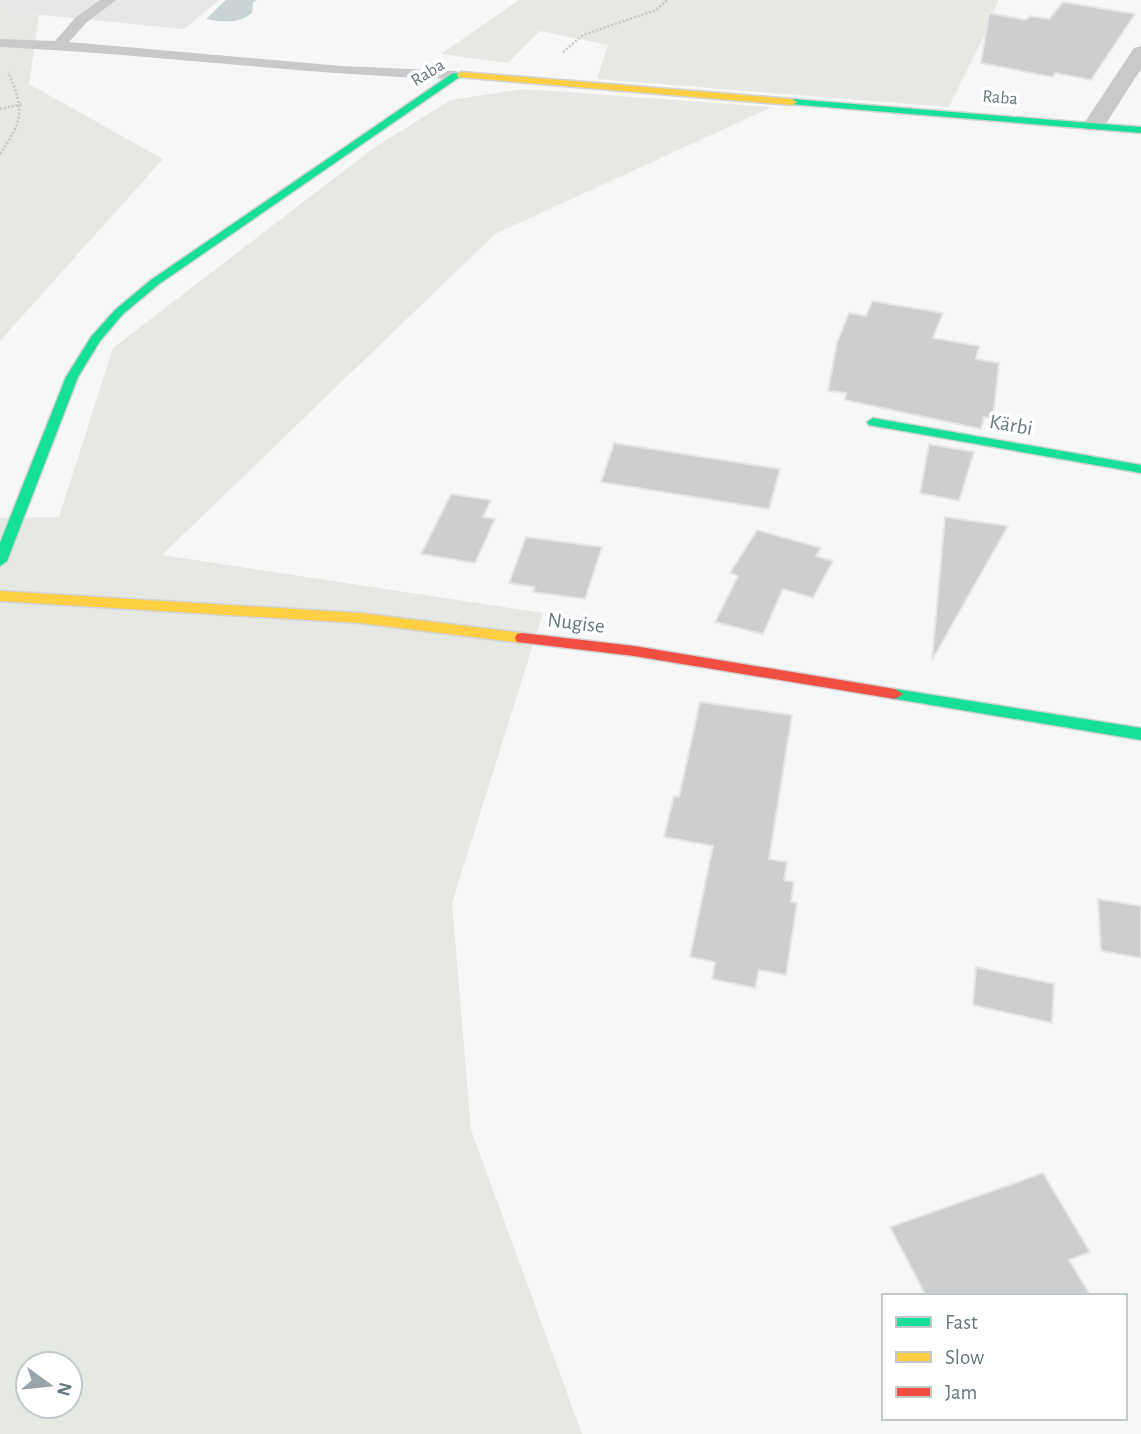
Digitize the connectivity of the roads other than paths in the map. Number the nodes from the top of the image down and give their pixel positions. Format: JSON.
{"nodes":[{"id":1,"x":109,"y":0,"type":"edge"},
{"id":2,"x":0,"y":43,"type":"edge"},
{"id":3,"x":61,"y":44,"type":"junction"},
{"id":4,"x":1141,"y":52,"type":"edge"},
{"id":5,"x":456,"y":75,"type":"junction"},
{"id":6,"x":1094,"y":125,"type":"junction"},
{"id":7,"x":1141,"y":130,"type":"edge"},
{"id":8,"x":873,"y":422,"type":"dead end"},
{"id":9,"x":1141,"y":469,"type":"edge"},
{"id":10,"x":0,"y":561,"type":"edge"},
{"id":11,"x":0,"y":596,"type":"edge"},
{"id":12,"x":1141,"y":734,"type":"edge"}],
"edges":[{"from":1,"to":3,"type":"lane"},
{"from":2,"to":3,"type":"lane"},
{"from":3,"to":5,"type":"lane"},
{"from":4,"to":6,"type":"street"},
{"from":5,"to":6,"type":"street","name":"Raba"},
{"from":5,"to":10,"type":"street","name":"Raba"},
{"from":6,"to":7,"type":"street","name":"Raba"},
{"from":8,"to":9,"type":"street","name":"Kärbi"},
{"from":11,"to":12,"type":"street","name":"Nugise"}]}
